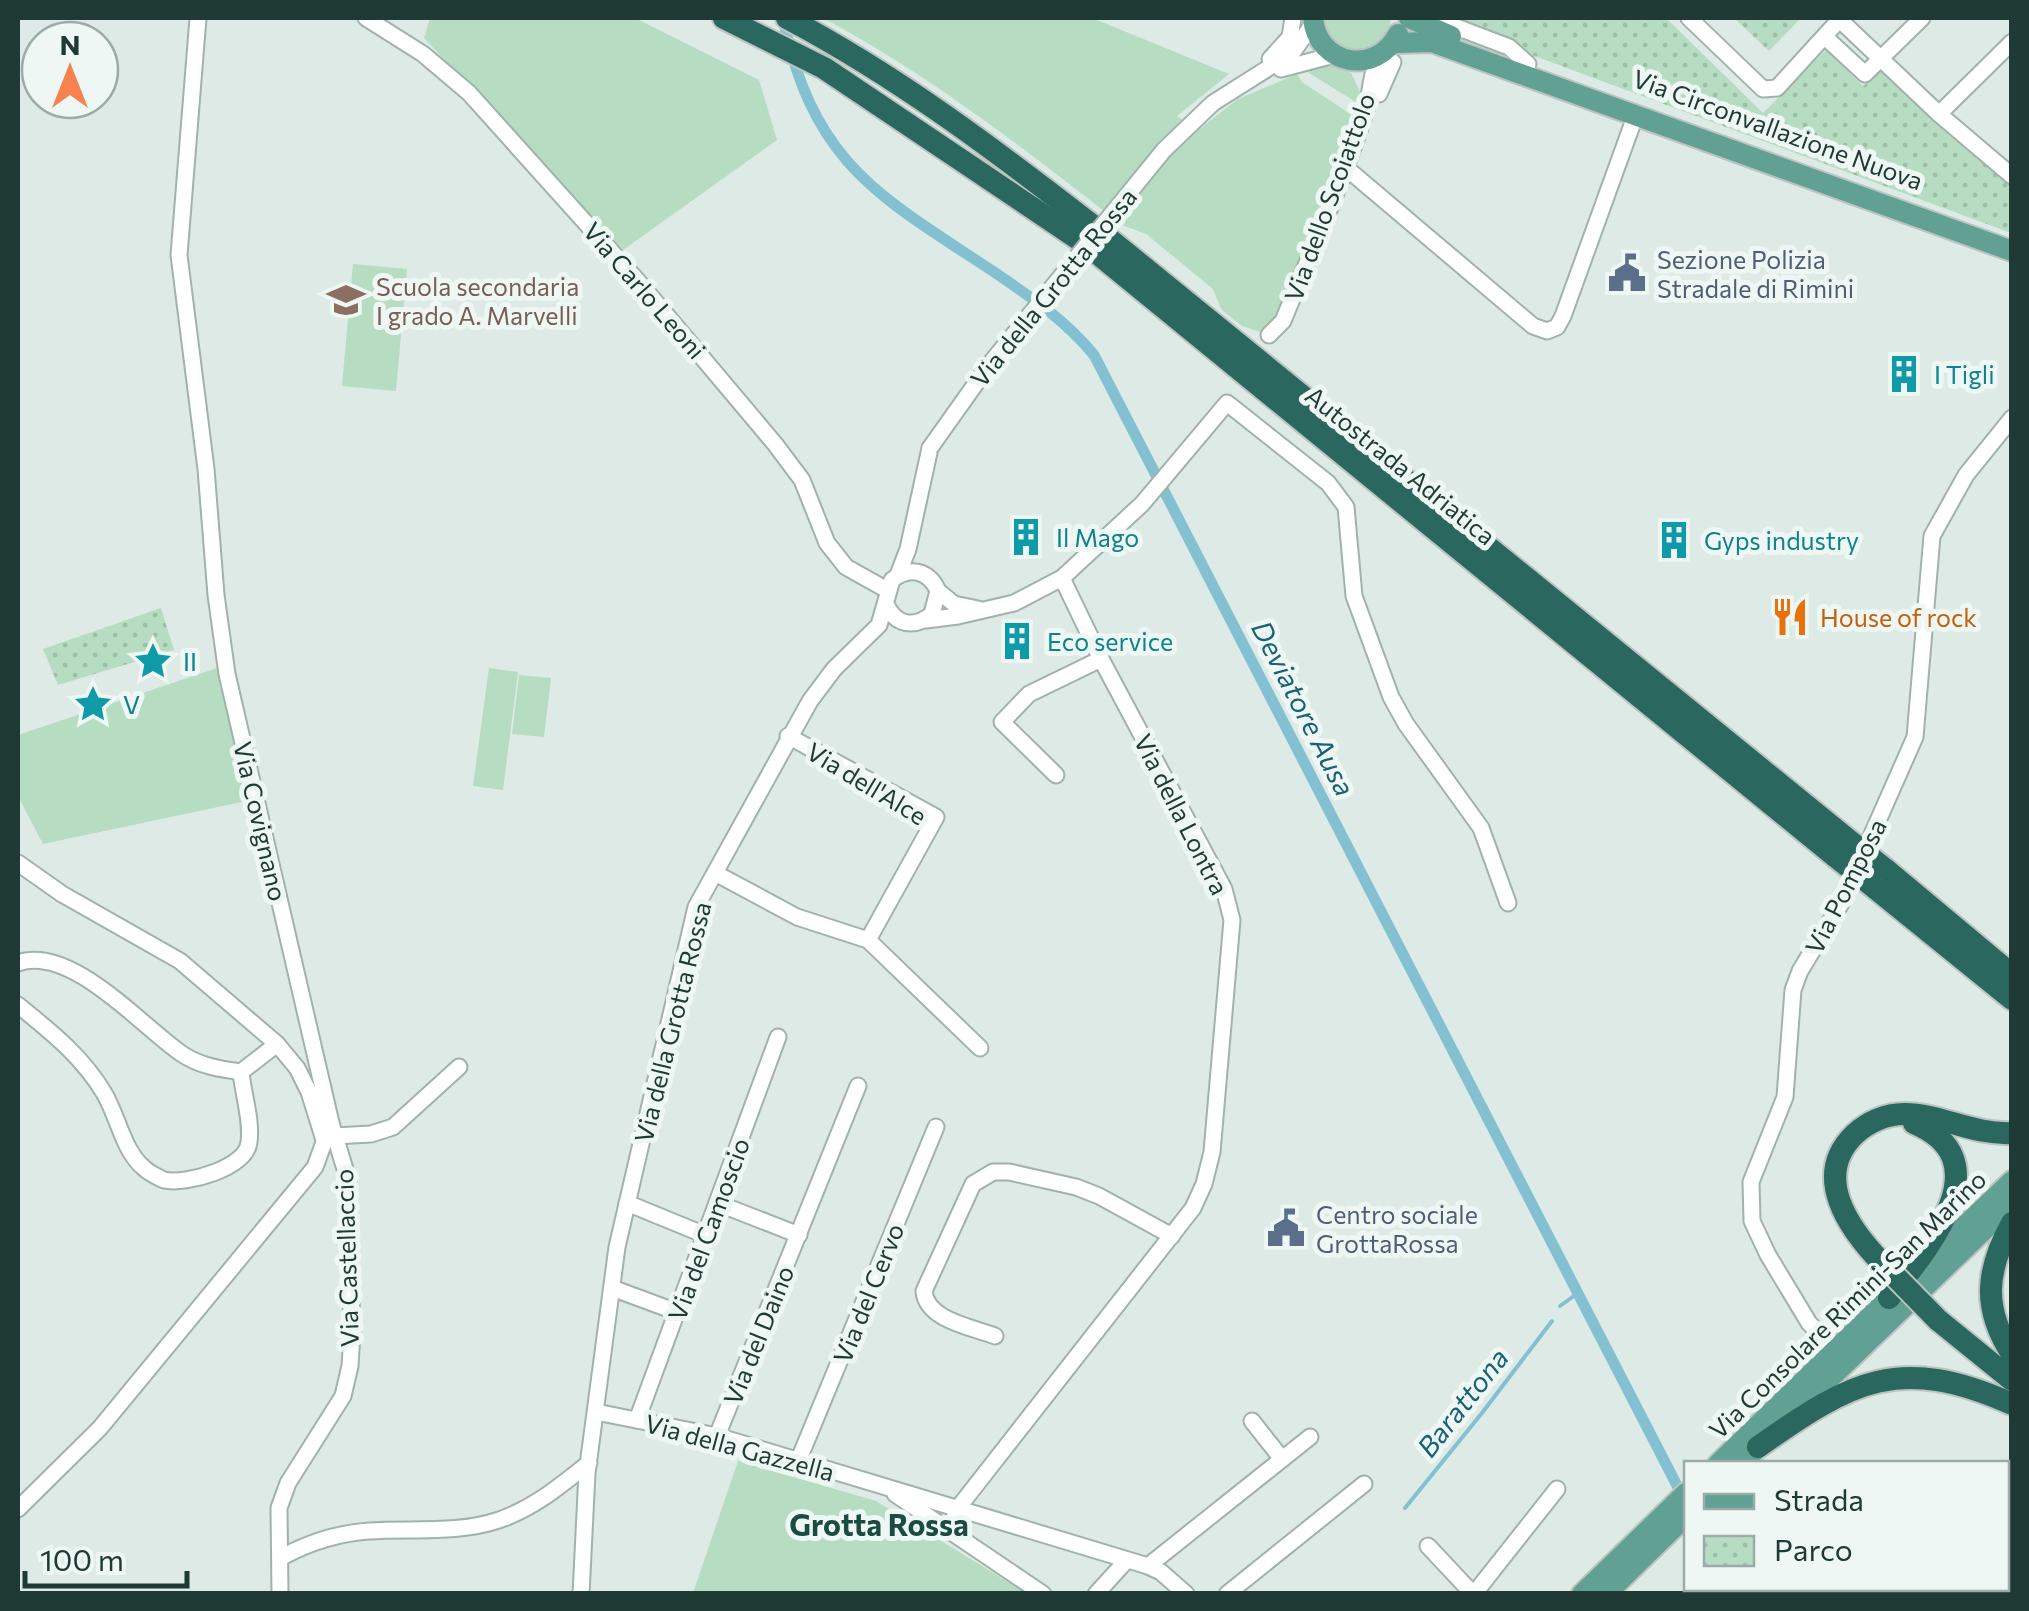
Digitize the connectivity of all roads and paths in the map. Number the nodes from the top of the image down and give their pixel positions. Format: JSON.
{"nodes":[{"id":1,"x":198,"y":18,"type":"edge"},
{"id":2,"x":366,"y":18,"type":"edge"},
{"id":3,"x":724,"y":18,"type":"edge"},
{"id":4,"x":787,"y":18,"type":"edge"},
{"id":5,"x":1402,"y":18,"type":"edge"},
{"id":6,"x":1409,"y":18,"type":"edge"},
{"id":7,"x":1441,"y":18,"type":"edge"},
{"id":8,"x":1689,"y":18,"type":"edge"},
{"id":9,"x":1922,"y":18,"type":"edge"},
{"id":10,"x":1841,"y":19,"type":"edge"},
{"id":11,"x":1306,"y":20,"type":"edge"},
{"id":12,"x":1825,"y":36,"type":"junction"},
{"id":13,"x":2012,"y":42,"type":"edge"},
{"id":14,"x":1389,"y":53,"type":"junction"},
{"id":15,"x":1334,"y":55,"type":"junction"},
{"id":16,"x":1880,"y":59,"type":"junction"},
{"id":17,"x":1528,"y":64,"type":"junction"},
{"id":18,"x":1249,"y":80,"type":"junction"},
{"id":19,"x":1636,"y":114,"type":"junction"},
{"id":20,"x":1939,"y":114,"type":"junction"},
{"id":21,"x":2012,"y":155,"type":"edge"},
{"id":22,"x":1345,"y":167,"type":"junction"},
{"id":23,"x":2005,"y":172,"type":"edge"},
{"id":24,"x":2012,"y":240,"type":"edge"},
{"id":25,"x":2012,"y":251,"type":"edge"},
{"id":26,"x":1269,"y":335,"type":"dead end"},
{"id":27,"x":2012,"y":418,"type":"edge"},
{"id":28,"x":913,"y":530,"type":"junction"},
{"id":29,"x":898,"y":575,"type":"junction"},
{"id":30,"x":1062,"y":578,"type":"junction"},
{"id":31,"x":933,"y":584,"type":"junction"},
{"id":32,"x":886,"y":597,"type":"junction"},
{"id":33,"x":982,"y":610,"type":"junction"},
{"id":34,"x":918,"y":622,"type":"junction"},
{"id":35,"x":860,"y":647,"type":"junction"},
{"id":36,"x":1101,"y":659,"type":"junction"},
{"id":37,"x":788,"y":736,"type":"junction"},
{"id":38,"x":1056,"y":775,"type":"dead end"},
{"id":39,"x":1841,"y":848,"type":"junction"},
{"id":40,"x":18,"y":864,"type":"edge"},
{"id":41,"x":715,"y":873,"type":"junction"},
{"id":42,"x":1880,"y":879,"type":"junction"},
{"id":43,"x":1508,"y":903,"type":"dead end"},
{"id":44,"x":868,"y":940,"type":"junction"},
{"id":45,"x":18,"y":964,"type":"edge"},
{"id":46,"x":2012,"y":975,"type":"edge"},
{"id":47,"x":2012,"y":999,"type":"edge"},
{"id":48,"x":18,"y":1005,"type":"edge"},
{"id":49,"x":778,"y":1037,"type":"dead end"},
{"id":50,"x":277,"y":1044,"type":"junction"},
{"id":51,"x":980,"y":1048,"type":"dead end"},
{"id":52,"x":458,"y":1066,"type":"dead end"},
{"id":53,"x":241,"y":1072,"type":"junction"},
{"id":54,"x":858,"y":1086,"type":"dead end"},
{"id":55,"x":1881,"y":1118,"type":"junction"},
{"id":56,"x":936,"y":1127,"type":"dead end"},
{"id":57,"x":2012,"y":1132,"type":"edge"},
{"id":58,"x":330,"y":1133,"type":"junction"},
{"id":59,"x":2012,"y":1181,"type":"edge"},
{"id":60,"x":628,"y":1202,"type":"junction"},
{"id":61,"x":2012,"y":1202,"type":"edge"},
{"id":62,"x":717,"y":1203,"type":"junction"},
{"id":63,"x":2012,"y":1223,"type":"edge"},
{"id":64,"x":705,"y":1235,"type":"junction"},
{"id":65,"x":799,"y":1235,"type":"junction"},
{"id":66,"x":1172,"y":1236,"type":"junction"},
{"id":67,"x":612,"y":1288,"type":"junction"},
{"id":68,"x":1889,"y":1298,"type":"junction"},
{"id":69,"x":677,"y":1312,"type":"junction"},
{"id":70,"x":994,"y":1336,"type":"dead end"},
{"id":71,"x":1835,"y":1350,"type":"junction"},
{"id":72,"x":2012,"y":1354,"type":"edge"},
{"id":73,"x":2012,"y":1380,"type":"edge"},
{"id":74,"x":2012,"y":1404,"type":"edge"},
{"id":75,"x":596,"y":1412,"type":"junction"},
{"id":76,"x":637,"y":1420,"type":"junction"},
{"id":77,"x":1252,"y":1421,"type":"dead end"},
{"id":78,"x":717,"y":1436,"type":"junction"},
{"id":79,"x":1310,"y":1438,"type":"dead end"},
{"id":80,"x":1750,"y":1455,"type":"edge"},
{"id":81,"x":799,"y":1459,"type":"junction"},
{"id":82,"x":1282,"y":1459,"type":"junction"},
{"id":83,"x":1721,"y":1461,"type":"edge"},
{"id":84,"x":589,"y":1463,"type":"junction"},
{"id":85,"x":1364,"y":1484,"type":"dead end"},
{"id":86,"x":883,"y":1486,"type":"junction"},
{"id":87,"x":1557,"y":1489,"type":"dead end"},
{"id":88,"x":1684,"y":1497,"type":"edge"},
{"id":89,"x":958,"y":1508,"type":"junction"},
{"id":90,"x":18,"y":1509,"type":"edge"},
{"id":91,"x":1684,"y":1517,"type":"edge"},
{"id":92,"x":1665,"y":1526,"type":"junction"},
{"id":93,"x":949,"y":1530,"type":"junction"},
{"id":94,"x":1428,"y":1546,"type":"dead end"},
{"id":95,"x":282,"y":1557,"type":"junction"},
{"id":96,"x":1126,"y":1561,"type":"junction"},
{"id":97,"x":1148,"y":1566,"type":"junction"},
{"id":98,"x":280,"y":1594,"type":"edge"},
{"id":99,"x":581,"y":1594,"type":"edge"},
{"id":100,"x":1043,"y":1594,"type":"edge"},
{"id":101,"x":1096,"y":1594,"type":"edge"},
{"id":102,"x":1186,"y":1594,"type":"edge"},
{"id":103,"x":1226,"y":1594,"type":"edge"},
{"id":104,"x":1473,"y":1594,"type":"edge"},
{"id":105,"x":1582,"y":1594,"type":"edge"},
{"id":106,"x":1606,"y":1594,"type":"edge"}],
"edges":[{"from":1,"to":58,"type":"street","name":"Via Covignano"},
{"from":2,"to":32,"type":"street","name":"Via Carlo Leoni"},
{"from":3,"to":39,"type":"highway","name":"Autostrada Adriatica"},
{"from":4,"to":39,"type":"highway","name":"Autostrada Adriatica"},
{"from":5,"to":14,"type":"main road"},
{"from":6,"to":17,"type":"main road","name":"Via Circonvallazione Nuova"},
{"from":7,"to":17,"type":"street","name":"Via Circonvallazione Nuova"},
{"from":8,"to":12,"type":"street"},
{"from":9,"to":16,"type":"street"},
{"from":10,"to":12,"type":"street"},
{"from":10,"to":16,"type":"street"},
{"from":11,"to":15,"type":"main road"},
{"from":11,"to":18,"type":"street","name":"Via della Grotta Rossa"},
{"from":12,"to":16,"type":"street"},
{"from":13,"to":20,"type":"street"},
{"from":14,"to":15,"type":"main road","name":"Via Circonvallazione Nuova"},
{"from":14,"to":19,"type":"main road","name":"Via Circonvallazione Nuova"},
{"from":14,"to":22,"type":"street","name":"Via dello Scoiattolo"},
{"from":15,"to":18,"type":"street","name":"Via della Grotta Rossa"},
{"from":16,"to":20,"type":"street"},
{"from":17,"to":24,"type":"main road","name":"Via Circonvallazione Nuova"},
{"from":18,"to":28,"type":"street","name":"Via della Grotta Rossa","bridge":true},
{"from":19,"to":22,"type":"street","name":"Via Circonvallazione Nuova"},
{"from":19,"to":25,"type":"main road","name":"Via Circonvallazione Nuova"},
{"from":20,"to":23,"type":"street"},
{"from":21,"to":23,"type":"street"},
{"from":22,"to":26,"type":"street","name":"Via dello Scoiattolo"},
{"from":27,"to":71,"type":"street","name":"Via Pomposa"},
{"from":28,"to":29,"type":"street","name":"Via della Grotta Rossa"},
{"from":28,"to":31,"type":"street","name":"Via della Grotta Rossa"},
{"from":29,"to":31,"type":"street"},
{"from":29,"to":32,"type":"street"},
{"from":30,"to":33,"type":"street","name":"Via della Grotta Rossa"},
{"from":30,"to":36,"type":"street","name":"Via della Lontra"},
{"from":30,"to":43,"type":"street","name":"Via della Grotta Rossa"},
{"from":31,"to":33,"type":"street"},
{"from":31,"to":34,"type":"street"},
{"from":32,"to":34,"type":"street"},
{"from":32,"to":35,"type":"street","name":"Via della Grotta Rossa"},
{"from":33,"to":34,"type":"street","name":"Via della Grotta Rossa"},
{"from":34,"to":35,"type":"street","name":"Via della Grotta Rossa"},
{"from":35,"to":37,"type":"street","name":"Via della Grotta Rossa"},
{"from":36,"to":38,"type":"street"},
{"from":36,"to":66,"type":"street","name":"Via della Lontra"},
{"from":37,"to":41,"type":"street","name":"Via della Grotta Rossa"},
{"from":37,"to":44,"type":"street","name":"Via dell'Alce"},
{"from":39,"to":42,"type":"highway","name":"Autostrada Adriatica","bridge":true},
{"from":40,"to":50,"type":"street"},
{"from":41,"to":44,"type":"street"},
{"from":41,"to":60,"type":"street","name":"Via della Grotta Rossa"},
{"from":42,"to":46,"type":"highway","name":"Autostrada Adriatica"},
{"from":42,"to":47,"type":"highway","name":"Autostrada Adriatica"},
{"from":44,"to":51,"type":"street"},
{"from":45,"to":53,"type":"street"},
{"from":48,"to":53,"type":"street"},
{"from":49,"to":62,"type":"street","name":"Via del Camoscio"},
{"from":50,"to":53,"type":"street"},
{"from":50,"to":58,"type":"street"},
{"from":52,"to":58,"type":"street"},
{"from":54,"to":65,"type":"street","name":"Via del Daino"},
{"from":55,"to":57,"type":"highway"},
{"from":55,"to":68,"type":"highway"},
{"from":55,"to":73,"type":"highway","bridge":true},
{"from":56,"to":81,"type":"street","name":"Via del Cervo"},
{"from":58,"to":90,"type":"street"},
{"from":58,"to":95,"type":"street","name":"Via Castellaccio"},
{"from":59,"to":68,"type":"main road","name":"Via Consolare Rimini-San Marino"},
{"from":60,"to":64,"type":"street"},
{"from":60,"to":67,"type":"street","name":"Via della Grotta Rossa"},
{"from":61,"to":80,"type":"main road","name":"Via Consolare Rimini-San Marino"},
{"from":62,"to":64,"type":"street","name":"Via del Camoscio"},
{"from":62,"to":65,"type":"street","name":"Via del Daino"},
{"from":63,"to":72,"type":"highway"},
{"from":64,"to":69,"type":"street","name":"Via del Camoscio"},
{"from":65,"to":78,"type":"street","name":"Via del Daino"},
{"from":66,"to":70,"type":"street"},
{"from":66,"to":89,"type":"street","name":"Via della Lontra"},
{"from":67,"to":69,"type":"street"},
{"from":67,"to":75,"type":"street","name":"Via della Grotta Rossa"},
{"from":68,"to":71,"type":"main road","name":"Via Consolare Rimini-San Marino"},
{"from":69,"to":76,"type":"street","name":"Via del Camoscio"},
{"from":71,"to":83,"type":"main road","name":"Via Consolare Rimini-San Marino"},
{"from":74,"to":80,"type":"highway"},
{"from":75,"to":76,"type":"street","name":"Via della Gazzella"},
{"from":75,"to":84,"type":"street","name":"Via della Grotta Rossa"},
{"from":76,"to":78,"type":"street","name":"Via della Gazzella"},
{"from":77,"to":82,"type":"street"},
{"from":78,"to":81,"type":"street","name":"Via della Gazzella"},
{"from":79,"to":82,"type":"street"},
{"from":81,"to":86,"type":"street","name":"Via della Gazzella"},
{"from":82,"to":97,"type":"street"},
{"from":84,"to":95,"type":"street"},
{"from":84,"to":99,"type":"street","name":"Via della Grotta Rossa"},
{"from":85,"to":103,"type":"street"},
{"from":86,"to":89,"type":"street","name":"Via della Gazzella"},
{"from":86,"to":93,"type":"street","name":"Via della Gazzella"},
{"from":87,"to":104,"type":"street"},
{"from":88,"to":92,"type":"main road"},
{"from":89,"to":93,"type":"street","name":"Via della Lontra"},
{"from":89,"to":96,"type":"street","name":"Via della Gazzella"},
{"from":91,"to":92,"type":"main road"},
{"from":92,"to":105,"type":"main road"},
{"from":92,"to":106,"type":"main road"},
{"from":93,"to":100,"type":"street","name":"Via della Gazzella"},
{"from":94,"to":104,"type":"street"},
{"from":95,"to":98,"type":"street","name":"Via Castellaccio"},
{"from":96,"to":97,"type":"street","name":"Via della Gazzella"},
{"from":96,"to":101,"type":"street"},
{"from":97,"to":102,"type":"street","name":"Via della Gazzella"}]}
